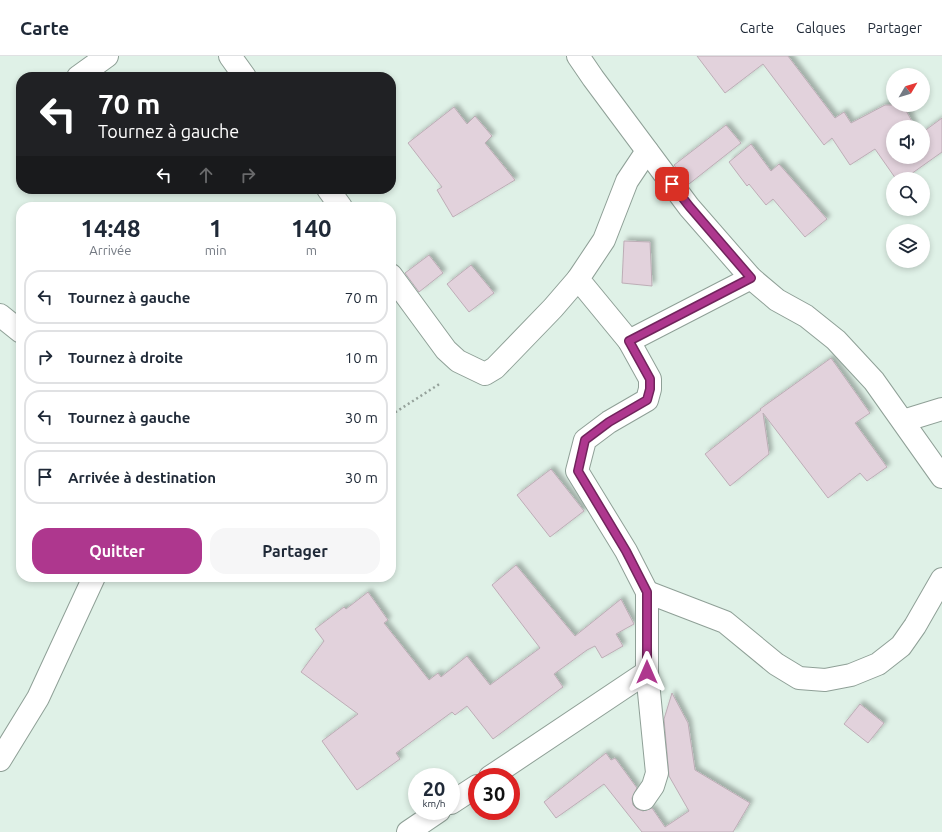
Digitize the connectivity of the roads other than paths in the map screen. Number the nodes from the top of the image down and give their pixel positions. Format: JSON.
{"nodes":[{"id":1,"x":107,"y":56,"type":"edge"},
{"id":2,"x":230,"y":56,"type":"edge"},
{"id":3,"x":578,"y":56,"type":"edge"},
{"id":4,"x":85,"y":72,"type":"edge"},
{"id":5,"x":241,"y":72,"type":"edge"},
{"id":6,"x":647,"y":151,"type":"junction"},
{"id":7,"x":751,"y":278,"type":"junction"},
{"id":8,"x":578,"y":279,"type":"junction"},
{"id":9,"x":396,"y":282,"type":"edge"},
{"id":10,"x":0,"y":315,"type":"edge"},
{"id":11,"x":16,"y":328,"type":"edge"},
{"id":12,"x":629,"y":341,"type":"junction"},
{"id":13,"x":942,"y":409,"type":"edge"},
{"id":14,"x":903,"y":421,"type":"junction"},
{"id":15,"x":942,"y":477,"type":"edge"},
{"id":16,"x":942,"y":579,"type":"edge"},
{"id":17,"x":92,"y":582,"type":"edge"},
{"id":18,"x":647,"y":592,"type":"junction"},
{"id":19,"x":647,"y":672,"type":"junction"},
{"id":20,"x":0,"y":760,"type":"edge"},
{"id":21,"x":503,"y":768,"type":"edge"},
{"id":22,"x":644,"y":799,"type":"dead end"},
{"id":23,"x":426,"y":820,"type":"edge"},
{"id":24,"x":408,"y":832,"type":"edge"}],
"edges":[{"from":1,"to":4,"type":"street"},
{"from":2,"to":5,"type":"street"},
{"from":3,"to":6,"type":"street"},
{"from":6,"to":7,"type":"street"},
{"from":6,"to":8,"type":"street"},
{"from":7,"to":12,"type":"street"},
{"from":7,"to":14,"type":"street"},
{"from":8,"to":9,"type":"street"},
{"from":8,"to":12,"type":"street"},
{"from":10,"to":11,"type":"street"},
{"from":12,"to":18,"type":"street"},
{"from":13,"to":14,"type":"street"},
{"from":14,"to":15,"type":"street"},
{"from":16,"to":18,"type":"street"},
{"from":17,"to":20,"type":"street"},
{"from":18,"to":19,"type":"street"},
{"from":19,"to":21,"type":"street"},
{"from":19,"to":22,"type":"street"},
{"from":23,"to":24,"type":"street"}]}
